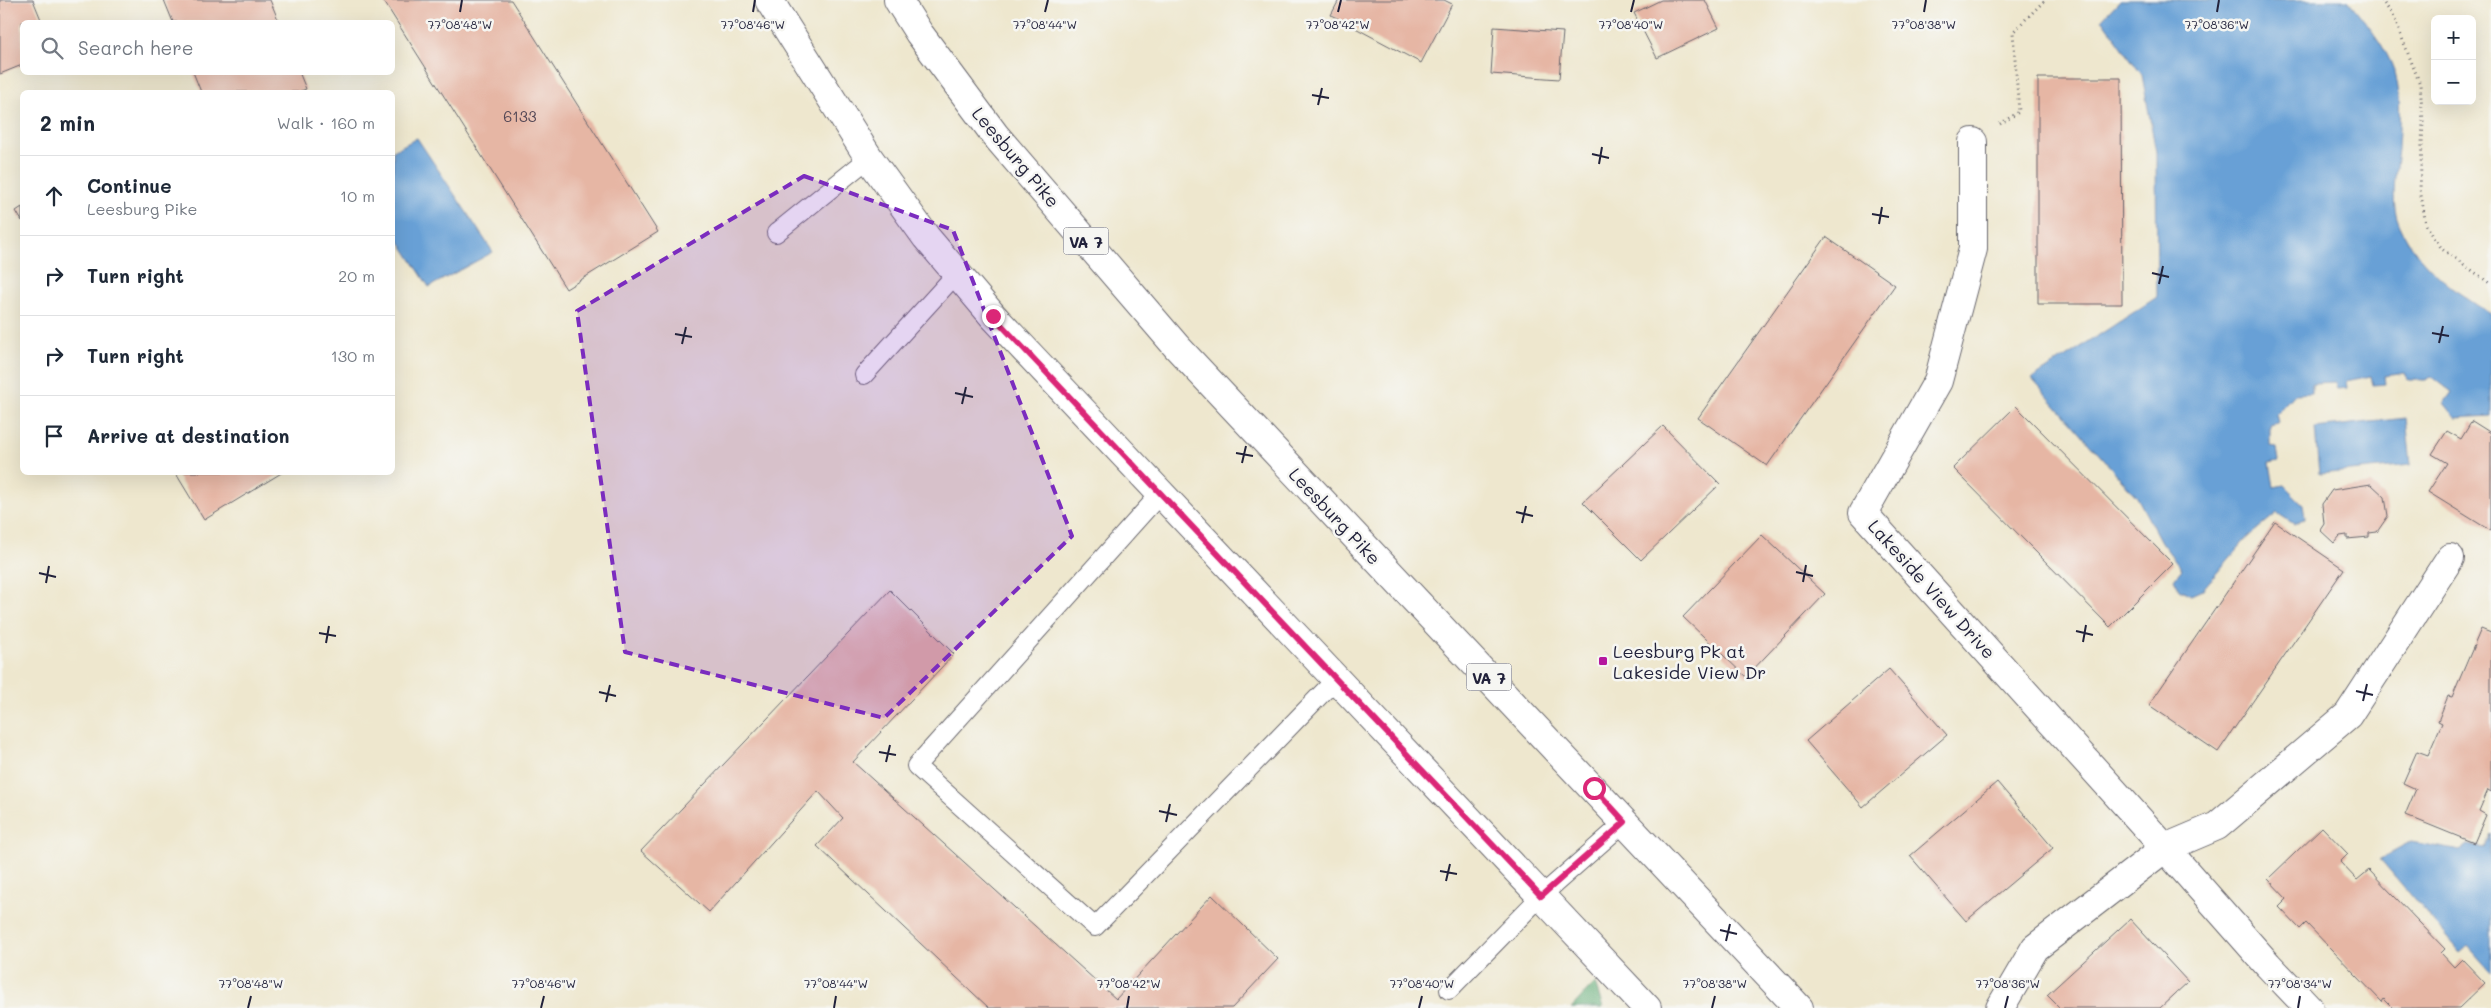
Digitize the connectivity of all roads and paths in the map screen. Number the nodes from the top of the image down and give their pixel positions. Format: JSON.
{"nodes":[{"id":1,"x":769,"y":0,"type":"edge"},
{"id":2,"x":898,"y":0,"type":"edge"},
{"id":3,"x":2045,"y":0,"type":"edge"},
{"id":4,"x":2381,"y":0,"type":"edge"},
{"id":5,"x":1973,"y":142,"type":"joint"},
{"id":6,"x":869,"y":158,"type":"junction"},
{"id":7,"x":776,"y":232,"type":"dead end"},
{"id":8,"x":957,"y":273,"type":"junction"},
{"id":9,"x":2491,"y":284,"type":"edge"},
{"id":10,"x":864,"y":374,"type":"dead end"},
{"id":11,"x":1161,"y":493,"type":"junction"},
{"id":12,"x":2450,"y":558,"type":"dead end"},
{"id":13,"x":1336,"y":679,"type":"junction"},
{"id":14,"x":1625,"y":822,"type":"junction"},
{"id":15,"x":2165,"y":848,"type":"junction"},
{"id":16,"x":1541,"y":896,"type":"junction"},
{"id":17,"x":1449,"y":990,"type":"dead end"},
{"id":18,"x":1647,"y":1008,"type":"edge"},
{"id":19,"x":1800,"y":1008,"type":"edge"},
{"id":20,"x":2000,"y":1008,"type":"edge"},
{"id":21,"x":2309,"y":1008,"type":"edge"}],
"edges":[{"from":1,"to":6,"type":"street"},
{"from":2,"to":14,"type":"street","name":"Leesburg Pike","number":"VA 7"},
{"from":3,"to":5,"type":"path"},
{"from":4,"to":9,"type":"path"},
{"from":5,"to":15,"type":"street","name":"Lakeside View Drive"},
{"from":6,"to":7,"type":"lane"},
{"from":6,"to":8,"type":"street"},
{"from":8,"to":10,"type":"lane"},
{"from":8,"to":11,"type":"street"},
{"from":11,"to":13,"type":"street"},
{"from":11,"to":13,"type":"lane"},
{"from":12,"to":15,"type":"street"},
{"from":13,"to":16,"type":"street"},
{"from":14,"to":16,"type":"lane"},
{"from":14,"to":19,"type":"street","name":"Leesburg Pike","number":"VA 7"},
{"from":15,"to":20,"type":"street"},
{"from":15,"to":21,"type":"street","name":"Lakeside View Drive"},
{"from":16,"to":17,"type":"lane"},
{"from":16,"to":18,"type":"street"}]}
